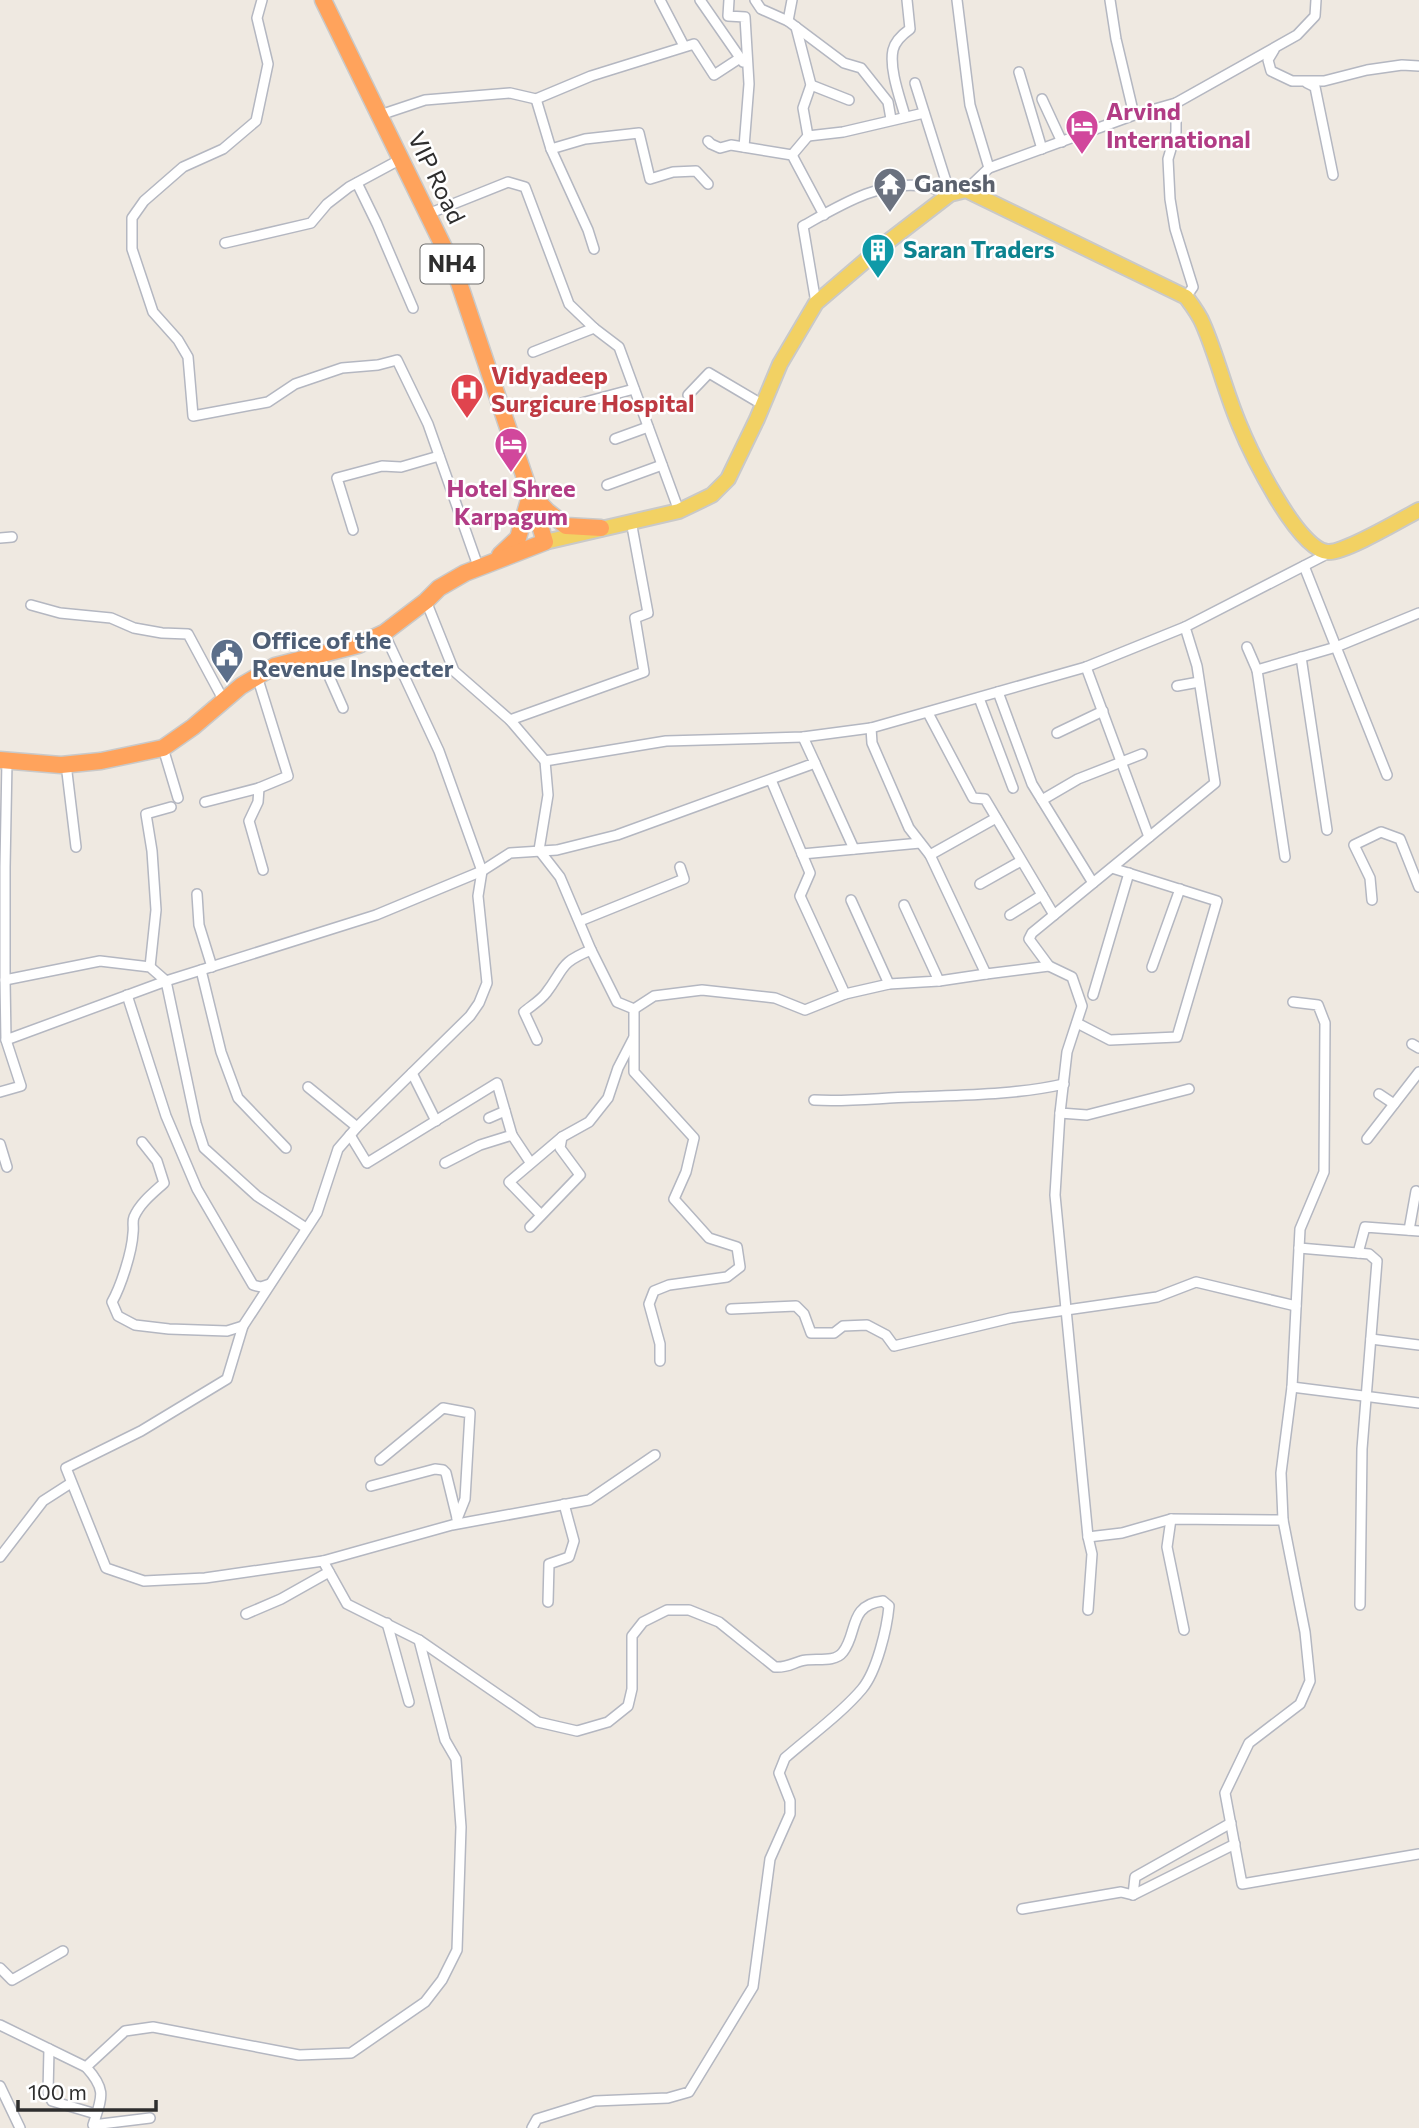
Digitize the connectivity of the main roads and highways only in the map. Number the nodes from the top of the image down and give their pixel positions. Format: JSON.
{"nodes":[{"id":1,"x":323,"y":0,"type":"edge"},
{"id":2,"x":530,"y":493,"type":"junction"},
{"id":3,"x":1419,"y":510,"type":"edge"},
{"id":4,"x":601,"y":528,"type":"junction"},
{"id":5,"x":544,"y":542,"type":"junction"},
{"id":6,"x":484,"y":565,"type":"junction"},
{"id":7,"x":4,"y":761,"type":"edge"}],
"edges":[{"from":1,"to":2,"type":"highway","name":"VIP Road","number":"NH4"},
{"from":2,"to":4,"type":"highway"},
{"from":2,"to":5,"type":"highway","name":"VIP Road","number":"NH4"},
{"from":2,"to":6,"type":"highway"},
{"from":3,"to":4,"type":"main road"},
{"from":4,"to":5,"type":"main road"},
{"from":5,"to":6,"type":"highway"},
{"from":6,"to":7,"type":"highway"}]}
